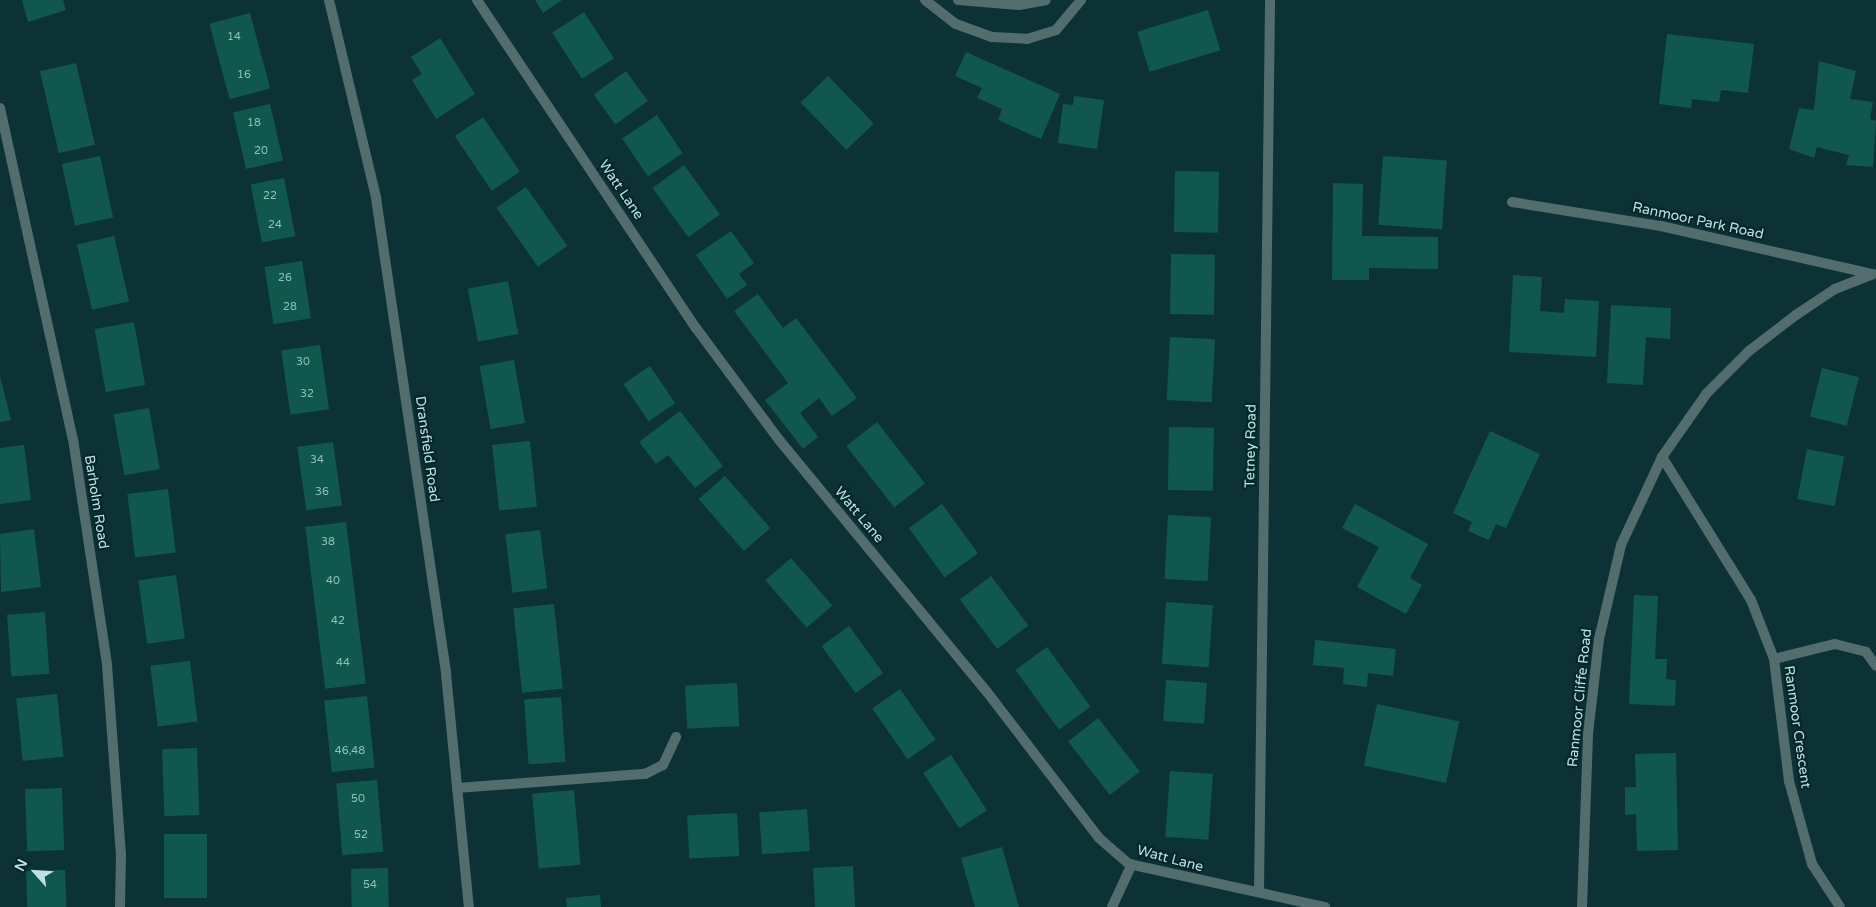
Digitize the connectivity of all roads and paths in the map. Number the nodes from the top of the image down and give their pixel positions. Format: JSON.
{"nodes":[{"id":1,"x":329,"y":0,"type":"edge"},
{"id":2,"x":477,"y":0,"type":"edge"},
{"id":3,"x":925,"y":0,"type":"edge"},
{"id":4,"x":958,"y":0,"type":"edge"},
{"id":5,"x":1046,"y":0,"type":"edge"},
{"id":6,"x":1081,"y":0,"type":"edge"},
{"id":7,"x":1270,"y":0,"type":"edge"},
{"id":8,"x":0,"y":108,"type":"edge"},
{"id":9,"x":1512,"y":202,"type":"dead end"},
{"id":10,"x":1874,"y":274,"type":"edge"},
{"id":11,"x":1662,"y":457,"type":"junction"},
{"id":12,"x":1774,"y":659,"type":"junction"},
{"id":13,"x":1876,"y":666,"type":"edge"},
{"id":14,"x":676,"y":737,"type":"dead end"},
{"id":15,"x":457,"y":788,"type":"junction"},
{"id":16,"x":1132,"y":864,"type":"junction"},
{"id":17,"x":1259,"y":892,"type":"junction"},
{"id":18,"x":120,"y":907,"type":"edge"},
{"id":19,"x":469,"y":907,"type":"edge"},
{"id":20,"x":1112,"y":907,"type":"edge"},
{"id":21,"x":1325,"y":907,"type":"edge"},
{"id":22,"x":1582,"y":907,"type":"edge"},
{"id":23,"x":1840,"y":907,"type":"edge"}],
"edges":[{"from":1,"to":15,"type":"street","name":"Dransfield Road"},
{"from":2,"to":16,"type":"street","name":"Watt Lane"},
{"from":3,"to":6,"type":"street"},
{"from":4,"to":5,"type":"street"},
{"from":7,"to":17,"type":"street","name":"Tetney Road"},
{"from":8,"to":18,"type":"street","name":"Barholm Road"},
{"from":9,"to":10,"type":"street","name":"Ranmoor Park Road"},
{"from":10,"to":11,"type":"street","name":"Ranmoor Cliffe Road"},
{"from":11,"to":12,"type":"street","name":"Ranmoor Crescent"},
{"from":11,"to":22,"type":"street","name":"Ranmoor Cliffe Road"},
{"from":12,"to":13,"type":"street","name":"Ranmoor Crescent"},
{"from":12,"to":23,"type":"street","name":"Ranmoor Crescent"},
{"from":14,"to":15,"type":"street"},
{"from":15,"to":19,"type":"street","name":"Dransfield Road"},
{"from":16,"to":17,"type":"street","name":"Watt Lane"},
{"from":16,"to":20,"type":"street"},
{"from":17,"to":21,"type":"street","name":"Watt Lane"}]}
